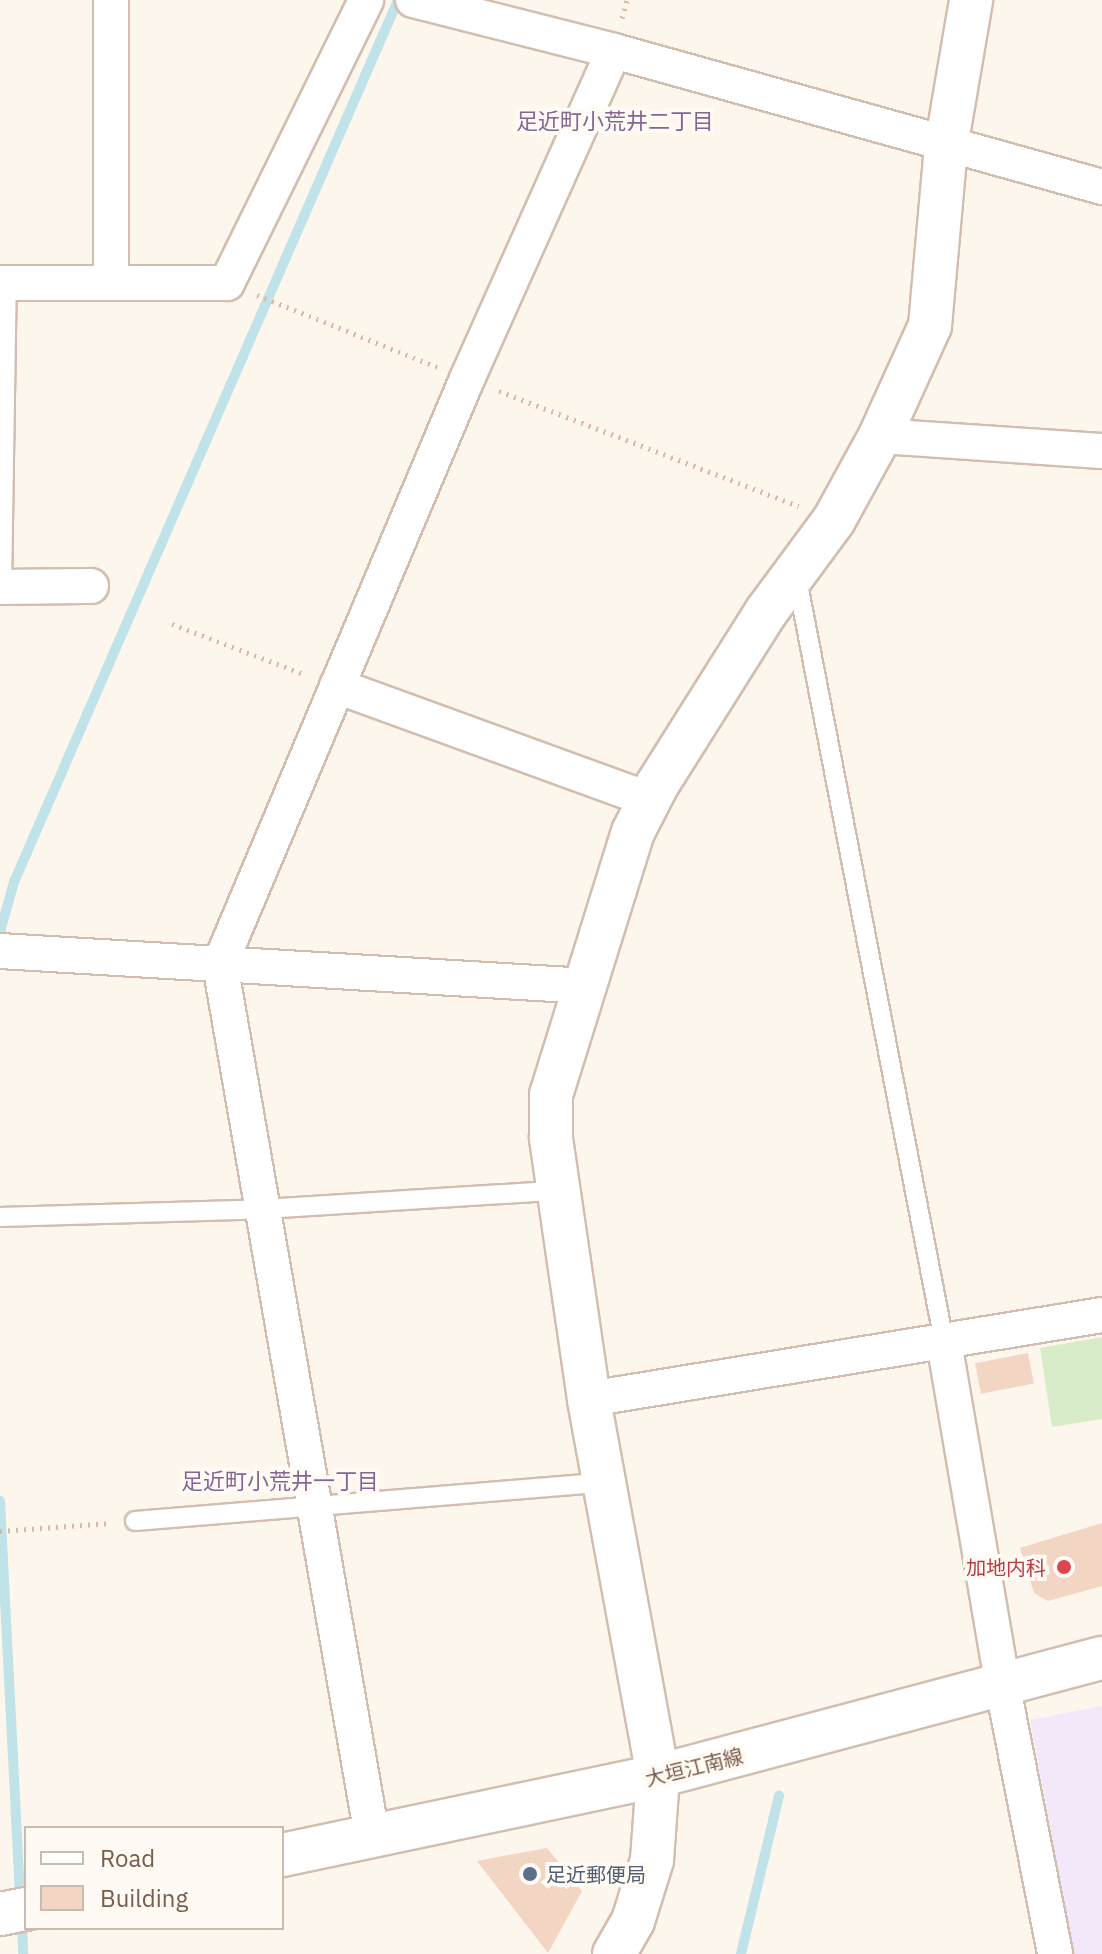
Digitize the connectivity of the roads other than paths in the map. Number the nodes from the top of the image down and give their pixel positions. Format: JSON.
{"nodes":[{"id":1,"x":111,"y":0,"type":"edge"},
{"id":2,"x":366,"y":0,"type":"edge"},
{"id":3,"x":413,"y":0,"type":"edge"},
{"id":4,"x":971,"y":0,"type":"edge"},
{"id":5,"x":614,"y":51,"type":"junction"},
{"id":6,"x":946,"y":147,"type":"junction"},
{"id":7,"x":1102,"y":187,"type":"edge"},
{"id":8,"x":3,"y":283,"type":"edge"},
{"id":9,"x":111,"y":283,"type":"junction"},
{"id":10,"x":880,"y":436,"type":"junction"},
{"id":11,"x":1102,"y":451,"type":"edge"},
{"id":12,"x":796,"y":576,"type":"junction"},
{"id":13,"x":91,"y":586,"type":"dead end"},
{"id":14,"x":1,"y":587,"type":"edge"},
{"id":15,"x":337,"y":686,"type":"junction"},
{"id":16,"x":650,"y":800,"type":"junction"},
{"id":17,"x":0,"y":951,"type":"edge"},
{"id":18,"x":220,"y":964,"type":"junction"},
{"id":19,"x":587,"y":986,"type":"junction"},
{"id":20,"x":562,"y":1190,"type":"junction"},
{"id":21,"x":264,"y":1209,"type":"junction"},
{"id":22,"x":0,"y":1217,"type":"edge"},
{"id":23,"x":1102,"y":1315,"type":"edge"},
{"id":24,"x":944,"y":1342,"type":"junction"},
{"id":25,"x":589,"y":1399,"type":"junction"},
{"id":26,"x":606,"y":1482,"type":"junction"},
{"id":27,"x":315,"y":1505,"type":"junction"},
{"id":28,"x":135,"y":1521,"type":"road end"},
{"id":29,"x":1096,"y":1662,"type":"edge"},
{"id":30,"x":1003,"y":1688,"type":"junction"},
{"id":31,"x":658,"y":1776,"type":"junction"},
{"id":32,"x":372,"y":1836,"type":"junction"},
{"id":33,"x":284,"y":1855,"type":"edge"},
{"id":34,"x":24,"y":1909,"type":"edge"},
{"id":35,"x":0,"y":1914,"type":"edge"},
{"id":36,"x":614,"y":1954,"type":"edge"},
{"id":37,"x":1055,"y":1954,"type":"edge"}],
"edges":[{"from":1,"to":9,"type":"street"},
{"from":2,"to":9,"type":"street"},
{"from":3,"to":5,"type":"street"},
{"from":4,"to":6,"type":"street"},
{"from":5,"to":6,"type":"street"},
{"from":5,"to":15,"type":"street"},
{"from":6,"to":7,"type":"street"},
{"from":6,"to":10,"type":"street"},
{"from":8,"to":9,"type":"street"},
{"from":8,"to":14,"type":"lane"},
{"from":10,"to":11,"type":"street"},
{"from":10,"to":12,"type":"street"},
{"from":12,"to":16,"type":"street"},
{"from":12,"to":24,"type":"lane"},
{"from":13,"to":14,"type":"street"},
{"from":15,"to":16,"type":"street"},
{"from":15,"to":18,"type":"street"},
{"from":16,"to":19,"type":"street"},
{"from":17,"to":18,"type":"street"},
{"from":18,"to":19,"type":"street"},
{"from":18,"to":21,"type":"street"},
{"from":19,"to":20,"type":"street"},
{"from":20,"to":21,"type":"lane"},
{"from":20,"to":25,"type":"street"},
{"from":21,"to":22,"type":"lane"},
{"from":21,"to":27,"type":"street"},
{"from":23,"to":24,"type":"street"},
{"from":24,"to":25,"type":"street"},
{"from":24,"to":30,"type":"street"},
{"from":25,"to":26,"type":"street"},
{"from":26,"to":27,"type":"lane"},
{"from":26,"to":31,"type":"street"},
{"from":27,"to":28,"type":"lane"},
{"from":27,"to":32,"type":"street"},
{"from":29,"to":30,"type":"street","name":"大垣江南線"},
{"from":30,"to":31,"type":"street","name":"大垣江南線"},
{"from":30,"to":37,"type":"street"},
{"from":31,"to":32,"type":"street","name":"大垣江南線"},
{"from":31,"to":36,"type":"street"},
{"from":32,"to":33,"type":"street","name":"大垣江南線"},
{"from":34,"to":35,"type":"street"}]}
